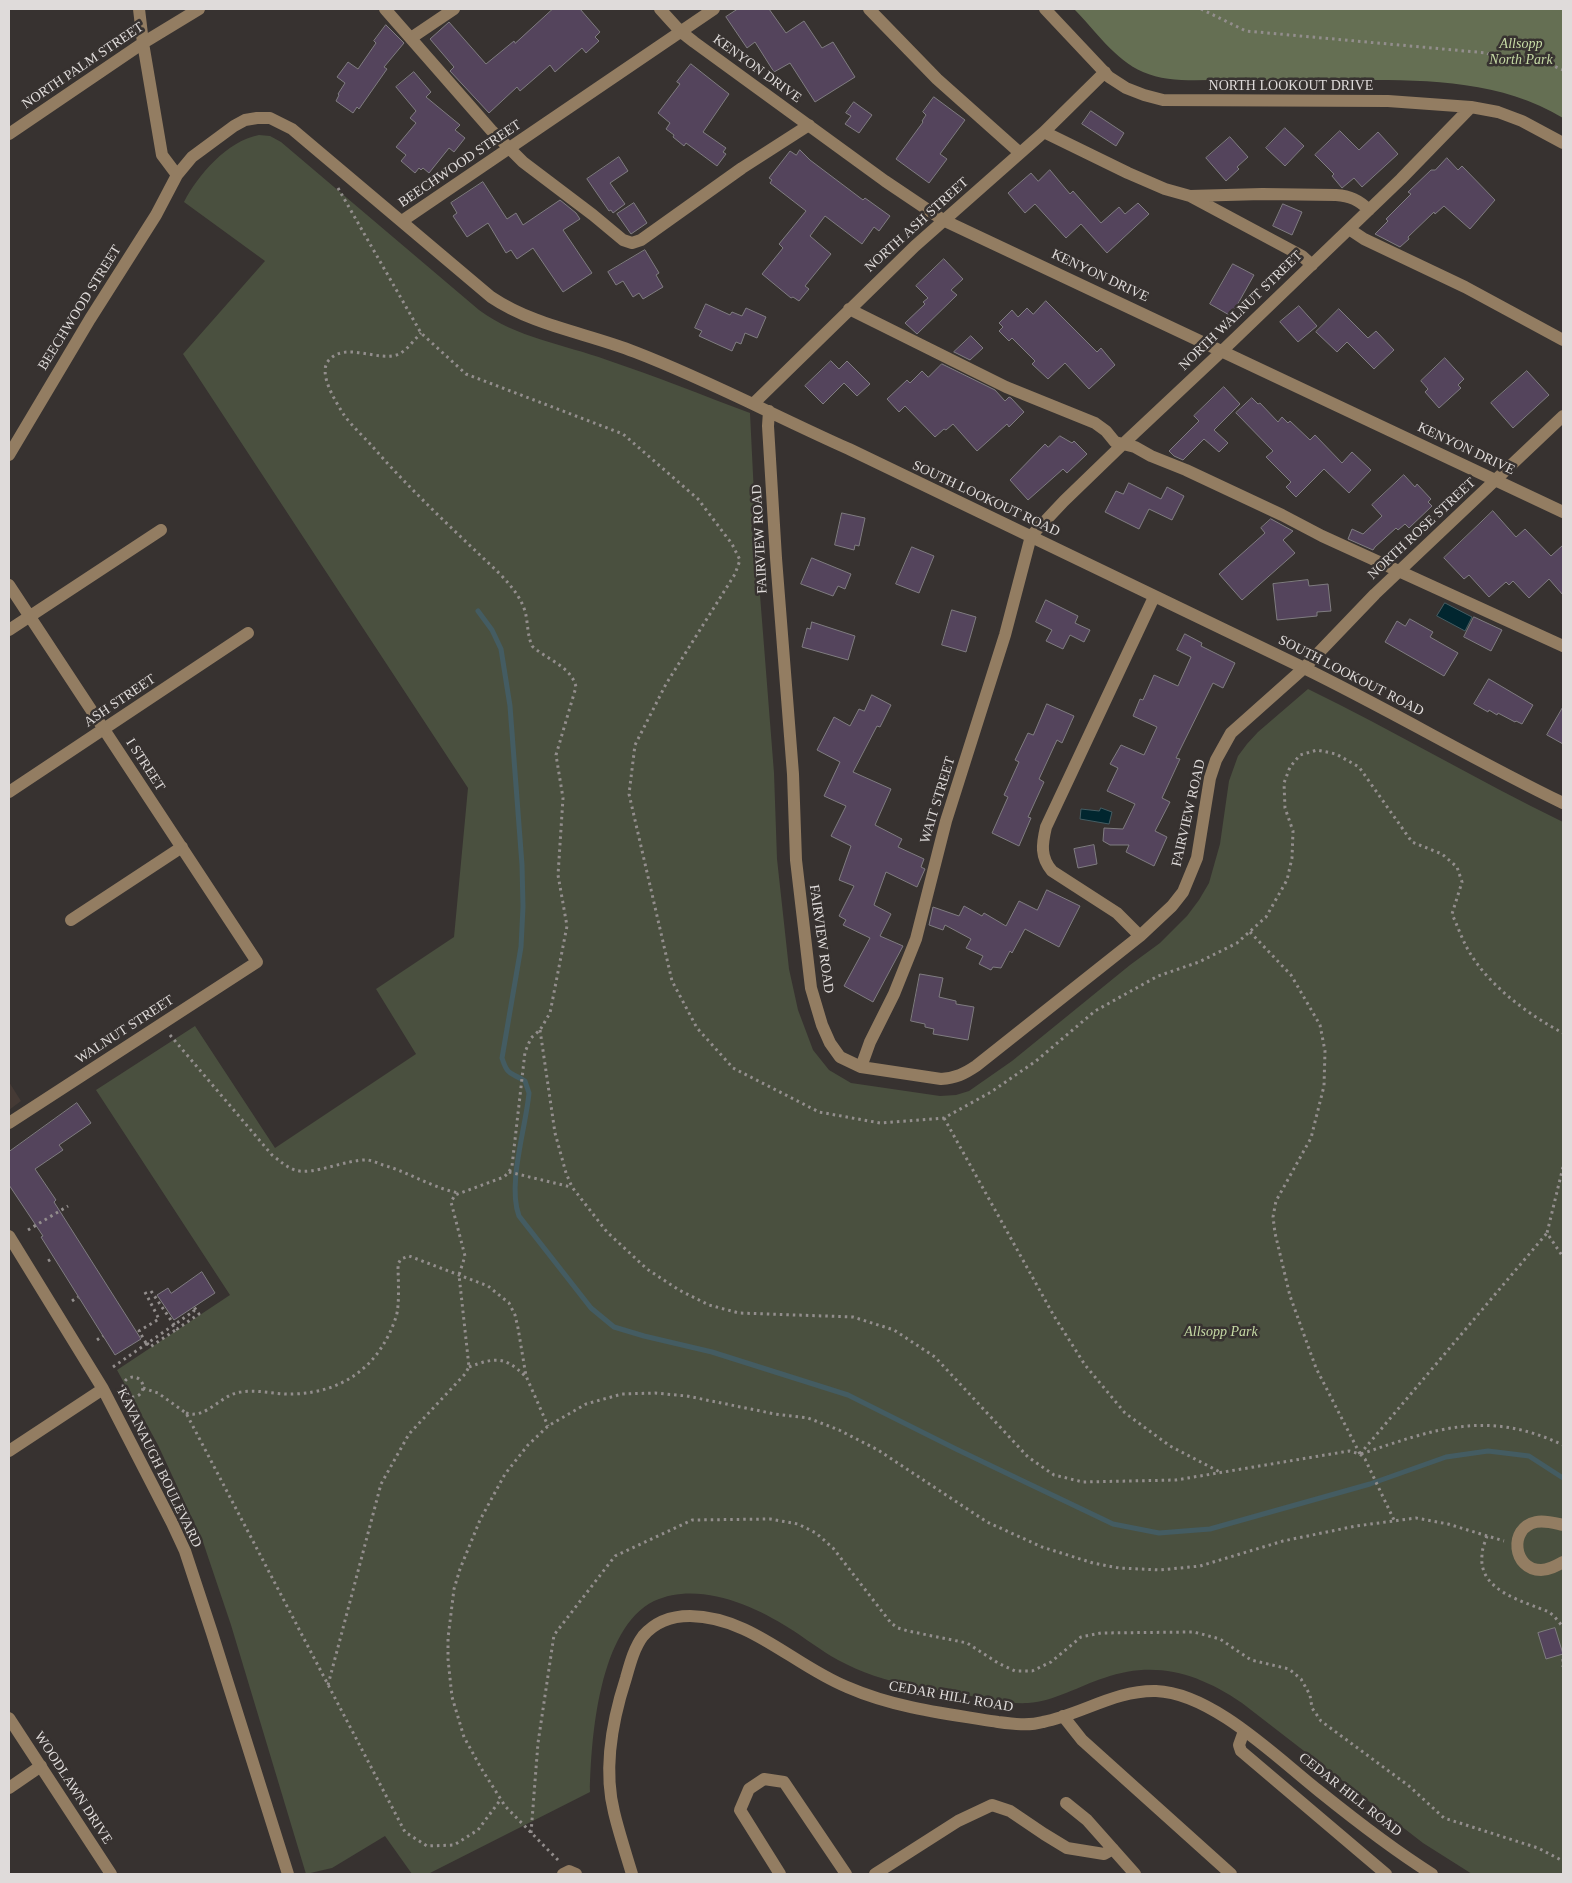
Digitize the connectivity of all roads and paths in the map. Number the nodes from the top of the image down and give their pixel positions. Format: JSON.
{"nodes":[{"id":1,"x":139,"y":9,"type":"edge"},
{"id":2,"x":199,"y":9,"type":"edge"},
{"id":3,"x":386,"y":9,"type":"edge"},
{"id":4,"x":454,"y":9,"type":"edge"},
{"id":5,"x":660,"y":9,"type":"edge"},
{"id":6,"x":714,"y":9,"type":"edge"},
{"id":7,"x":869,"y":9,"type":"edge"},
{"id":8,"x":1045,"y":9,"type":"edge"},
{"id":9,"x":1202,"y":9,"type":"edge"},
{"id":10,"x":680,"y":31,"type":"junction"},
{"id":11,"x":411,"y":38,"type":"junction"},
{"id":12,"x":143,"y":43,"type":"junction"},
{"id":13,"x":1563,"y":70,"type":"edge"},
{"id":14,"x":1105,"y":72,"type":"junction"},
{"id":15,"x":1471,"y":107,"type":"junction"},
{"id":16,"x":809,"y":125,"type":"junction"},
{"id":17,"x":1044,"y":132,"type":"junction"},
{"id":18,"x":9,"y":134,"type":"edge"},
{"id":19,"x":1563,"y":143,"type":"edge"},
{"id":20,"x":509,"y":149,"type":"junction"},
{"id":21,"x":1020,"y":153,"type":"junction"},
{"id":22,"x":177,"y":175,"type":"junction"},
{"id":23,"x":335,"y":183,"type":"dead end"},
{"id":24,"x":1190,"y":196,"type":"junction"},
{"id":25,"x":1369,"y":210,"type":"junction"},
{"id":26,"x":943,"y":220,"type":"junction"},
{"id":27,"x":402,"y":221,"type":"junction"},
{"id":28,"x":1349,"y":229,"type":"junction"},
{"id":29,"x":1312,"y":265,"type":"junction"},
{"id":30,"x":849,"y":309,"type":"junction"},
{"id":31,"x":421,"y":333,"type":"junction"},
{"id":32,"x":1563,"y":340,"type":"edge"},
{"id":33,"x":1222,"y":352,"type":"junction"},
{"id":34,"x":753,"y":404,"type":"junction"},
{"id":35,"x":769,"y":411,"type":"junction"},
{"id":36,"x":1563,"y":416,"type":"edge"},
{"id":37,"x":1123,"y":444,"type":"junction"},
{"id":38,"x":9,"y":455,"type":"edge"},
{"id":39,"x":1496,"y":480,"type":"junction"},
{"id":40,"x":1563,"y":512,"type":"edge"},
{"id":41,"x":161,"y":530,"type":"dead end"},
{"id":42,"x":1031,"y":536,"type":"junction"},
{"id":43,"x":1399,"y":571,"type":"junction"},
{"id":44,"x":9,"y":585,"type":"edge"},
{"id":45,"x":1154,"y":597,"type":"junction"},
{"id":46,"x":30,"y":616,"type":"junction"},
{"id":47,"x":9,"y":630,"type":"edge"},
{"id":48,"x":248,"y":633,"type":"dead end"},
{"id":49,"x":1563,"y":646,"type":"edge"},
{"id":50,"x":1304,"y":668,"type":"junction"},
{"id":51,"x":104,"y":730,"type":"junction"},
{"id":52,"x":9,"y":792,"type":"edge"},
{"id":53,"x":1563,"y":804,"type":"edge"},
{"id":54,"x":182,"y":847,"type":"junction"},
{"id":55,"x":71,"y":920,"type":"dead end"},
{"id":56,"x":1250,"y":932,"type":"junction"},
{"id":57,"x":1140,"y":936,"type":"junction"},
{"id":58,"x":257,"y":962,"type":"joint"},
{"id":59,"x":161,"y":1024,"type":"junction"},
{"id":60,"x":540,"y":1030,"type":"junction"},
{"id":61,"x":1563,"y":1033,"type":"edge"},
{"id":62,"x":861,"y":1067,"type":"junction"},
{"id":63,"x":944,"y":1118,"type":"junction"},
{"id":64,"x":9,"y":1123,"type":"edge"},
{"id":65,"x":1563,"y":1167,"type":"edge"},
{"id":66,"x":510,"y":1172,"type":"junction"},
{"id":67,"x":572,"y":1187,"type":"junction"},
{"id":68,"x":459,"y":1193,"type":"junction"},
{"id":69,"x":68,"y":1206,"type":"dead end"},
{"id":70,"x":28,"y":1230,"type":"dead end"},
{"id":71,"x":1547,"y":1233,"type":"junction"},
{"id":72,"x":9,"y":1236,"type":"edge"},
{"id":73,"x":1563,"y":1257,"type":"edge"},
{"id":74,"x":53,"y":1258,"type":"dead end"},
{"id":75,"x":48,"y":1261,"type":"dead end"},
{"id":76,"x":459,"y":1275,"type":"junction"},
{"id":77,"x":151,"y":1291,"type":"dead end"},
{"id":78,"x":146,"y":1292,"type":"dead end"},
{"id":79,"x":78,"y":1297,"type":"dead end"},
{"id":80,"x":157,"y":1300,"type":"junction"},
{"id":81,"x":72,"y":1301,"type":"dead end"},
{"id":82,"x":151,"y":1304,"type":"junction"},
{"id":83,"x":177,"y":1329,"type":"junction"},
{"id":84,"x":102,"y":1336,"type":"dead end"},
{"id":85,"x":96,"y":1340,"type":"dead end"},
{"id":86,"x":147,"y":1343,"type":"junction"},
{"id":87,"x":113,"y":1366,"type":"dead end"},
{"id":88,"x":468,"y":1367,"type":"junction"},
{"id":89,"x":526,"y":1376,"type":"junction"},
{"id":90,"x":143,"y":1388,"type":"junction"},
{"id":91,"x":103,"y":1389,"type":"junction"},
{"id":92,"x":186,"y":1413,"type":"junction"},
{"id":93,"x":548,"y":1426,"type":"junction"},
{"id":94,"x":1563,"y":1445,"type":"edge"},
{"id":95,"x":9,"y":1451,"type":"edge"},
{"id":96,"x":1360,"y":1454,"type":"junction"},
{"id":97,"x":1221,"y":1472,"type":"junction"},
{"id":98,"x":1394,"y":1520,"type":"junction"},
{"id":99,"x":1563,"y":1525,"type":"edge"},
{"id":100,"x":1487,"y":1536,"type":"junction"},
{"id":101,"x":1516,"y":1545,"type":"junction"},
{"id":102,"x":1563,"y":1562,"type":"edge"},
{"id":103,"x":1563,"y":1627,"type":"edge"},
{"id":104,"x":1563,"y":1659,"type":"edge"},
{"id":105,"x":1563,"y":1667,"type":"edge"},
{"id":106,"x":328,"y":1685,"type":"junction"},
{"id":107,"x":1063,"y":1716,"type":"junction"},
{"id":108,"x":9,"y":1718,"type":"edge"},
{"id":109,"x":1244,"y":1731,"type":"junction"},
{"id":110,"x":41,"y":1766,"type":"junction"},
{"id":111,"x":9,"y":1788,"type":"edge"},
{"id":112,"x":501,"y":1799,"type":"junction"},
{"id":113,"x":1066,"y":1803,"type":"dead end"},
{"id":114,"x":531,"y":1834,"type":"junction"},
{"id":115,"x":1113,"y":1849,"type":"junction"},
{"id":116,"x":1563,"y":1861,"type":"edge"},
{"id":117,"x":569,"y":1873,"type":"edge"},
{"id":118,"x":111,"y":1874,"type":"edge"},
{"id":119,"x":288,"y":1874,"type":"edge"},
{"id":120,"x":632,"y":1874,"type":"edge"},
{"id":121,"x":780,"y":1874,"type":"edge"},
{"id":122,"x":846,"y":1874,"type":"edge"},
{"id":123,"x":875,"y":1874,"type":"edge"},
{"id":124,"x":1135,"y":1874,"type":"edge"},
{"id":125,"x":1231,"y":1874,"type":"edge"},
{"id":126,"x":1386,"y":1874,"type":"edge"},
{"id":127,"x":1432,"y":1874,"type":"edge"}],
"edges":[{"from":1,"to":12,"type":"street"},
{"from":2,"to":12,"type":"street","name":"NORTH PALM STREET"},
{"from":3,"to":11,"type":"street"},
{"from":4,"to":11,"type":"street"},
{"from":5,"to":10,"type":"street","name":"KENYON DRIVE"},
{"from":6,"to":10,"type":"street","name":"BEECHWOOD STREET"},
{"from":7,"to":21,"type":"street"},
{"from":8,"to":14,"type":"street","name":"NORTH LOOKOUT DRIVE"},
{"from":9,"to":13,"type":"path"},
{"from":10,"to":16,"type":"street","name":"KENYON DRIVE"},
{"from":10,"to":20,"type":"street","name":"BEECHWOOD STREET"},
{"from":11,"to":20,"type":"street"},
{"from":12,"to":18,"type":"street","name":"NORTH PALM STREET"},
{"from":12,"to":22,"type":"street"},
{"from":14,"to":15,"type":"street","name":"NORTH LOOKOUT DRIVE"},
{"from":14,"to":17,"type":"street","name":"NORTH ASH STREET"},
{"from":15,"to":19,"type":"street","name":"NORTH LOOKOUT DRIVE"},
{"from":15,"to":25,"type":"street","name":"NORTH WALNUT STREET"},
{"from":16,"to":20,"type":"street"},
{"from":16,"to":26,"type":"street","name":"KENYON DRIVE"},
{"from":17,"to":21,"type":"street","name":"NORTH ASH STREET"},
{"from":17,"to":24,"type":"street"},
{"from":20,"to":27,"type":"street","name":"BEECHWOOD STREET"},
{"from":21,"to":26,"type":"street","name":"NORTH ASH STREET"},
{"from":22,"to":27,"type":"street","name":"BEECHWOOD STREET"},
{"from":22,"to":38,"type":"street","name":"BEECHWOOD STREET"},
{"from":23,"to":31,"type":"path"},
{"from":24,"to":25,"type":"street"},
{"from":24,"to":29,"type":"street"},
{"from":25,"to":28,"type":"street","name":"NORTH WALNUT STREET"},
{"from":26,"to":30,"type":"street","name":"NORTH ASH STREET"},
{"from":26,"to":33,"type":"street","name":"KENYON DRIVE"},
{"from":27,"to":34,"type":"street","name":"SOUTH LOOKOUT ROAD"},
{"from":28,"to":29,"type":"street","name":"NORTH WALNUT STREET"},
{"from":28,"to":32,"type":"street"},
{"from":29,"to":33,"type":"street","name":"NORTH WALNUT STREET"},
{"from":30,"to":34,"type":"street","name":"NORTH ASH STREET"},
{"from":30,"to":37,"type":"street"},
{"from":31,"to":60,"type":"path"},
{"from":31,"to":63,"type":"path"},
{"from":33,"to":37,"type":"street","name":"NORTH WALNUT STREET"},
{"from":33,"to":39,"type":"street","name":"KENYON DRIVE"},
{"from":34,"to":35,"type":"street","name":"SOUTH LOOKOUT ROAD"},
{"from":35,"to":42,"type":"street","name":"SOUTH LOOKOUT ROAD"},
{"from":35,"to":62,"type":"street","name":"FAIRVIEW ROAD"},
{"from":36,"to":39,"type":"street","name":"NORTH ROSE STREET"},
{"from":37,"to":42,"type":"street","name":"NORTH WALNUT STREET"},
{"from":37,"to":43,"type":"street"},
{"from":39,"to":40,"type":"street","name":"KENYON DRIVE"},
{"from":39,"to":43,"type":"street","name":"NORTH ROSE STREET"},
{"from":41,"to":46,"type":"street"},
{"from":42,"to":45,"type":"street","name":"SOUTH LOOKOUT ROAD"},
{"from":42,"to":62,"type":"street","name":"WAIT STREET"},
{"from":43,"to":49,"type":"street"},
{"from":43,"to":50,"type":"street","name":"NORTH ROSE STREET"},
{"from":44,"to":46,"type":"street","name":"I STREET"},
{"from":45,"to":50,"type":"street","name":"SOUTH LOOKOUT ROAD"},
{"from":45,"to":57,"type":"street"},
{"from":46,"to":47,"type":"street"},
{"from":46,"to":51,"type":"street","name":"I STREET"},
{"from":48,"to":51,"type":"street","name":"ASH STREET"},
{"from":50,"to":53,"type":"street","name":"SOUTH LOOKOUT ROAD"},
{"from":50,"to":57,"type":"street","name":"FAIRVIEW ROAD"},
{"from":51,"to":52,"type":"street","name":"ASH STREET"},
{"from":51,"to":54,"type":"street","name":"I STREET"},
{"from":54,"to":55,"type":"street"},
{"from":54,"to":58,"type":"street","name":"I STREET"},
{"from":56,"to":61,"type":"path"},
{"from":56,"to":63,"type":"path"},
{"from":56,"to":96,"type":"path"},
{"from":57,"to":62,"type":"street","name":"FAIRVIEW ROAD"},
{"from":58,"to":59,"type":"street","name":"WALNUT STREET"},
{"from":59,"to":64,"type":"street","name":"WALNUT STREET"},
{"from":59,"to":68,"type":"path"},
{"from":60,"to":66,"type":"path"},
{"from":60,"to":67,"type":"path"},
{"from":63,"to":97,"type":"path"},
{"from":65,"to":71,"type":"path"},
{"from":66,"to":67,"type":"path"},
{"from":66,"to":68,"type":"path"},
{"from":67,"to":97,"type":"path"},
{"from":68,"to":76,"type":"path"},
{"from":69,"to":70,"type":"path"},
{"from":71,"to":73,"type":"path"},
{"from":71,"to":96,"type":"path"},
{"from":72,"to":91,"type":"street","name":"KAVANAUGH BOULEVARD"},
{"from":74,"to":75,"type":"path"},
{"from":76,"to":88,"type":"path"},
{"from":76,"to":89,"type":"path"},
{"from":76,"to":92,"type":"path"},
{"from":77,"to":80,"type":"path"},
{"from":78,"to":82,"type":"path"},
{"from":79,"to":81,"type":"path"},
{"from":80,"to":82,"type":"path"},
{"from":80,"to":83,"type":"path"},
{"from":82,"to":86,"type":"path"},
{"from":83,"to":86,"type":"path","bridge":true},
{"from":83,"to":86,"type":"path","bridge":true},
{"from":84,"to":85,"type":"path"},
{"from":86,"to":87,"type":"path","bridge":true},
{"from":88,"to":89,"type":"path"},
{"from":88,"to":106,"type":"path"},
{"from":89,"to":93,"type":"path"},
{"from":90,"to":90,"type":"path"},
{"from":90,"to":92,"type":"path"},
{"from":91,"to":95,"type":"street"},
{"from":91,"to":119,"type":"street","name":"KAVANAUGH BOULEVARD"},
{"from":92,"to":106,"type":"path"},
{"from":93,"to":98,"type":"path"},
{"from":93,"to":112,"type":"path"},
{"from":94,"to":96,"type":"path"},
{"from":96,"to":97,"type":"path"},
{"from":96,"to":98,"type":"path"},
{"from":98,"to":100,"type":"path"},
{"from":99,"to":101,"type":"street"},
{"from":100,"to":101,"type":"path"},
{"from":100,"to":103,"type":"path"},
{"from":101,"to":102,"type":"street"},
{"from":104,"to":105,"type":"path"},
{"from":106,"to":112,"type":"path"},
{"from":107,"to":109,"type":"street","name":"CEDAR HILL ROAD"},
{"from":107,"to":120,"type":"street","name":"CEDAR HILL ROAD"},
{"from":107,"to":125,"type":"street"},
{"from":108,"to":110,"type":"street","name":"WOODLAWN DRIVE"},
{"from":109,"to":126,"type":"street"},
{"from":109,"to":127,"type":"street","name":"CEDAR HILL ROAD"},
{"from":110,"to":111,"type":"street"},
{"from":110,"to":118,"type":"street","name":"WOODLAWN DRIVE"},
{"from":112,"to":114,"type":"path"},
{"from":113,"to":115,"type":"street"},
{"from":114,"to":116,"type":"path"},
{"from":114,"to":117,"type":"path"},
{"from":115,"to":123,"type":"street"},
{"from":115,"to":124,"type":"street"},
{"from":121,"to":122,"type":"street"}]}
